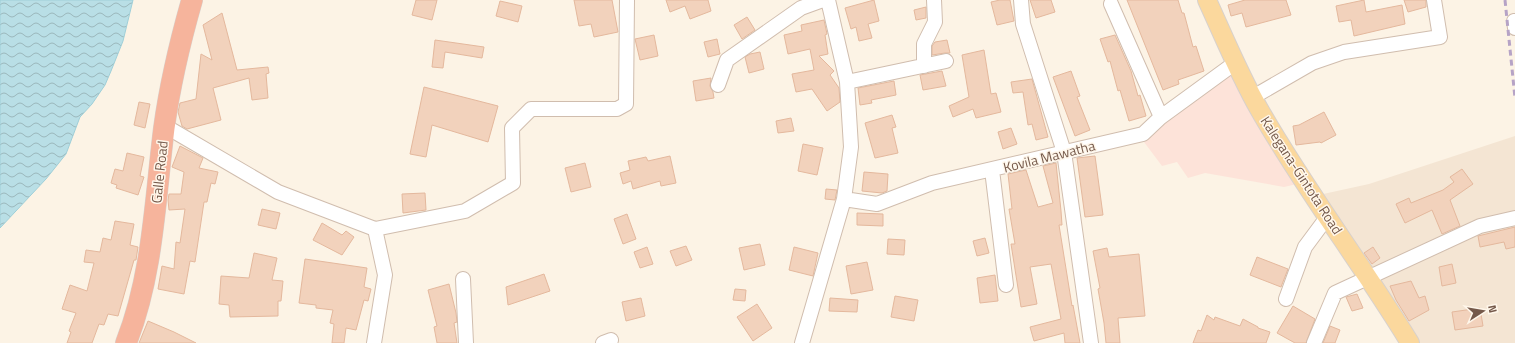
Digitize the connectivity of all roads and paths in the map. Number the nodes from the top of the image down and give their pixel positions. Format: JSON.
{"nodes":[{"id":1,"x":192,"y":0,"type":"edge"},
{"id":2,"x":628,"y":0,"type":"edge"},
{"id":3,"x":823,"y":0,"type":"edge"},
{"id":4,"x":828,"y":0,"type":"edge"},
{"id":5,"x":934,"y":0,"type":"edge"},
{"id":6,"x":1020,"y":0,"type":"edge"},
{"id":7,"x":1207,"y":0,"type":"edge"},
{"id":8,"x":1434,"y":0,"type":"edge"},
{"id":9,"x":1111,"y":4,"type":"dead end"},
{"id":10,"x":946,"y":61,"type":"dead end"},
{"id":11,"x":1235,"y":63,"type":"junction"},
{"id":12,"x":924,"y":66,"type":"junction"},
{"id":13,"x":847,"y":82,"type":"junction"},
{"id":14,"x":718,"y":86,"type":"dead end"},
{"id":15,"x":1253,"y":97,"type":"junction"},
{"id":16,"x":1161,"y":117,"type":"junction"},
{"id":17,"x":165,"y":126,"type":"junction"},
{"id":18,"x":1064,"y":152,"type":"junction"},
{"id":19,"x":992,"y":170,"type":"junction"},
{"id":20,"x":844,"y":199,"type":"junction"},
{"id":21,"x":1328,"y":216,"type":"junction"},
{"id":22,"x":1515,"y":218,"type":"edge"},
{"id":23,"x":375,"y":229,"type":"junction"},
{"id":24,"x":1368,"y":278,"type":"junction"},
{"id":25,"x":463,"y":279,"type":"dead end"},
{"id":26,"x":1006,"y":285,"type":"dead end"},
{"id":27,"x":1286,"y":299,"type":"dead end"},
{"id":28,"x":126,"y":343,"type":"edge"},
{"id":29,"x":374,"y":343,"type":"edge"},
{"id":30,"x":466,"y":343,"type":"edge"},
{"id":31,"x":802,"y":343,"type":"edge"},
{"id":32,"x":1091,"y":343,"type":"edge"},
{"id":33,"x":1314,"y":343,"type":"edge"},
{"id":34,"x":1410,"y":343,"type":"edge"}],
"edges":[{"from":1,"to":17,"type":"highway","name":"Galle Road"},
{"from":2,"to":23,"type":"street"},
{"from":3,"to":14,"type":"street"},
{"from":4,"to":13,"type":"street"},
{"from":5,"to":12,"type":"street"},
{"from":6,"to":18,"type":"street"},
{"from":7,"to":11,"type":"main road","name":"Kalegana-Gintota Road"},
{"from":8,"to":15,"type":"street"},
{"from":9,"to":16,"type":"street"},
{"from":10,"to":12,"type":"street"},
{"from":11,"to":15,"type":"main road","name":"Kalegana-Gintota Road"},
{"from":11,"to":16,"type":"street","name":"Kovila Mawatha"},
{"from":12,"to":13,"type":"street"},
{"from":13,"to":20,"type":"street"},
{"from":15,"to":21,"type":"main road","name":"Kalegana-Gintota Road"},
{"from":16,"to":18,"type":"street","name":"Kovila Mawatha"},
{"from":17,"to":23,"type":"street"},
{"from":17,"to":28,"type":"highway","name":"Galle Road"},
{"from":18,"to":19,"type":"street","name":"Kovila Mawatha"},
{"from":18,"to":32,"type":"street"},
{"from":19,"to":20,"type":"street","name":"Kovila Mawatha"},
{"from":19,"to":26,"type":"street"},
{"from":20,"to":31,"type":"street"},
{"from":21,"to":24,"type":"main road","name":"Kalegana-Gintota Road"},
{"from":21,"to":27,"type":"street"},
{"from":22,"to":24,"type":"street"},
{"from":23,"to":29,"type":"street"},
{"from":24,"to":33,"type":"street"},
{"from":24,"to":34,"type":"main road","name":"Kalegana-Gintota Road"},
{"from":25,"to":30,"type":"street"}]}
